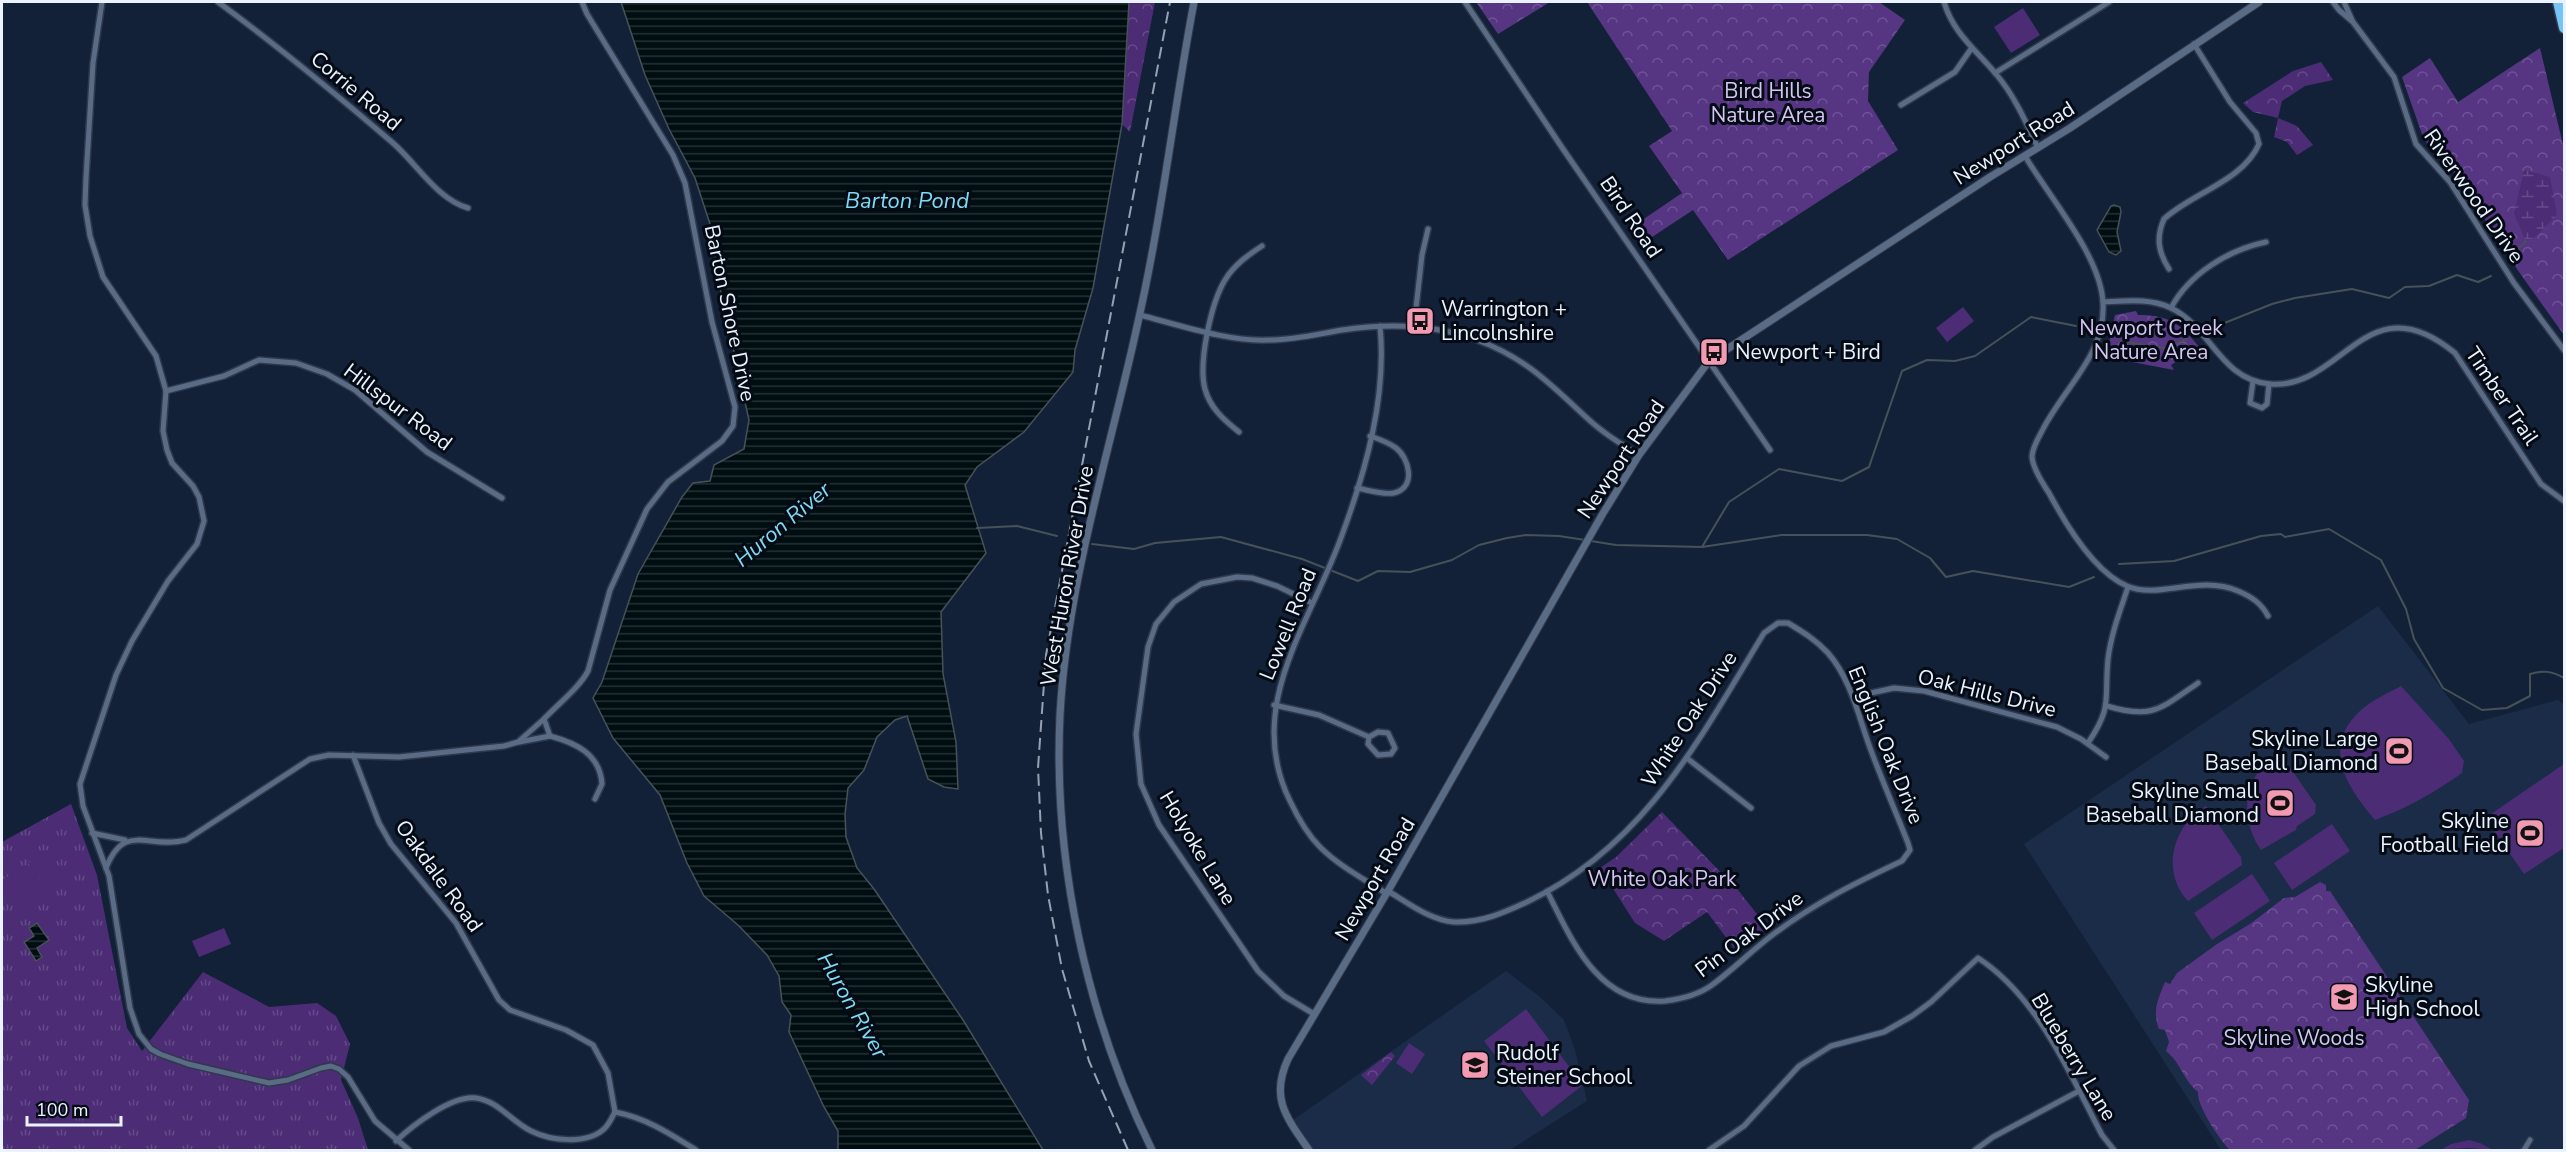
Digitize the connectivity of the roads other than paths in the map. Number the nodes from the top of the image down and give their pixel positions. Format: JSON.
{"nodes":[{"id":1,"x":102,"y":2,"type":"edge"},
{"id":2,"x":218,"y":2,"type":"edge"},
{"id":3,"x":582,"y":2,"type":"edge"},
{"id":4,"x":1194,"y":2,"type":"edge"},
{"id":5,"x":1465,"y":2,"type":"edge"},
{"id":6,"x":1944,"y":2,"type":"edge"},
{"id":7,"x":2109,"y":2,"type":"edge"},
{"id":8,"x":2259,"y":2,"type":"edge"},
{"id":9,"x":2333,"y":2,"type":"edge"},
{"id":10,"x":2344,"y":2,"type":"edge"},
{"id":11,"x":2558,"y":2,"type":"edge"},
{"id":12,"x":2353,"y":22,"type":"junction"},
{"id":13,"x":2565,"y":28,"type":"edge"},
{"id":14,"x":2194,"y":44,"type":"junction"},
{"id":15,"x":1971,"y":49,"type":"junction"},
{"id":16,"x":1995,"y":73,"type":"junction"},
{"id":17,"x":1901,"y":105,"type":"dead end"},
{"id":18,"x":2038,"y":148,"type":"junction"},
{"id":19,"x":2025,"y":156,"type":"junction"},
{"id":20,"x":468,"y":208,"type":"dead end"},
{"id":21,"x":1428,"y":229,"type":"dead end"},
{"id":22,"x":2266,"y":242,"type":"dead end"},
{"id":23,"x":1262,"y":246,"type":"dead end"},
{"id":24,"x":2169,"y":269,"type":"dead end"},
{"id":25,"x":2103,"y":302,"type":"junction"},
{"id":26,"x":2171,"y":308,"type":"junction"},
{"id":27,"x":1140,"y":315,"type":"junction"},
{"id":28,"x":1380,"y":326,"type":"junction"},
{"id":29,"x":1414,"y":326,"type":"junction"},
{"id":30,"x":1209,"y":331,"type":"junction"},
{"id":31,"x":2565,"y":350,"type":"edge"},
{"id":32,"x":1709,"y":361,"type":"junction"},
{"id":33,"x":2253,"y":381,"type":"junction"},
{"id":34,"x":2270,"y":384,"type":"junction"},
{"id":35,"x":166,"y":391,"type":"junction"},
{"id":36,"x":1239,"y":432,"type":"dead end"},
{"id":37,"x":1370,"y":436,"type":"junction"},
{"id":38,"x":1770,"y":450,"type":"dead end"},
{"id":39,"x":1639,"y":456,"type":"junction"},
{"id":40,"x":1357,"y":488,"type":"junction"},
{"id":41,"x":502,"y":498,"type":"dead end"},
{"id":42,"x":2564,"y":499,"type":"edge"},
{"id":43,"x":2128,"y":587,"type":"junction"},
{"id":44,"x":1312,"y":603,"type":"junction"},
{"id":45,"x":2268,"y":616,"type":"dead end"},
{"id":46,"x":1764,"y":633,"type":"joint"},
{"id":47,"x":2198,"y":683,"type":"dead end"},
{"id":48,"x":1854,"y":700,"type":"junction"},
{"id":49,"x":1274,"y":705,"type":"junction"},
{"id":50,"x":2107,"y":706,"type":"junction"},
{"id":51,"x":544,"y":719,"type":"junction"},
{"id":52,"x":550,"y":736,"type":"junction"},
{"id":53,"x":1369,"y":736,"type":"junction"},
{"id":54,"x":518,"y":742,"type":"junction"},
{"id":55,"x":2088,"y":744,"type":"junction"},
{"id":56,"x":353,"y":755,"type":"junction"},
{"id":57,"x":2106,"y":757,"type":"dead end"},
{"id":58,"x":1688,"y":759,"type":"junction"},
{"id":59,"x":595,"y":799,"type":"dead end"},
{"id":60,"x":1751,"y":808,"type":"dead end"},
{"id":61,"x":92,"y":833,"type":"junction"},
{"id":62,"x":127,"y":841,"type":"junction"},
{"id":63,"x":1907,"y":856,"type":"joint"},
{"id":64,"x":106,"y":868,"type":"junction"},
{"id":65,"x":1547,"y":891,"type":"junction"},
{"id":66,"x":1387,"y":893,"type":"junction"},
{"id":67,"x":1314,"y":1014,"type":"junction"},
{"id":68,"x":2079,"y":1091,"type":"junction"},
{"id":69,"x":615,"y":1112,"type":"junction"},
{"id":70,"x":396,"y":1142,"type":"junction"},
{"id":71,"x":409,"y":1150,"type":"edge"},
{"id":72,"x":696,"y":1150,"type":"edge"},
{"id":73,"x":1152,"y":1150,"type":"edge"},
{"id":74,"x":1309,"y":1150,"type":"edge"},
{"id":75,"x":1709,"y":1150,"type":"edge"},
{"id":76,"x":1975,"y":1150,"type":"edge"},
{"id":77,"x":2114,"y":1150,"type":"edge"},
{"id":78,"x":2524,"y":1150,"type":"edge"},
{"id":79,"x":2530,"y":1150,"type":"edge"}],
"edges":[{"from":1,"to":35,"type":"street"},
{"from":2,"to":20,"type":"street","name":"Corrie Road"},
{"from":3,"to":51,"type":"street","name":"Barton Shore Drive"},
{"from":4,"to":27,"type":"street","name":"West Huron River Drive"},
{"from":5,"to":32,"type":"street","name":"Bird Road"},
{"from":6,"to":15,"type":"street"},
{"from":7,"to":16,"type":"street"},
{"from":8,"to":14,"type":"street","name":"Newport Road"},
{"from":9,"to":12,"type":"street","name":"Riverwood Drive"},
{"from":10,"to":12,"type":"street","name":"Riverwood Drive"},
{"from":11,"to":13,"type":"highway"},
{"from":12,"to":31,"type":"street","name":"Riverwood Drive"},
{"from":14,"to":18,"type":"street","name":"Newport Road"},
{"from":14,"to":24,"type":"street"},
{"from":15,"to":16,"type":"street"},
{"from":15,"to":17,"type":"street"},
{"from":16,"to":18,"type":"street"},
{"from":18,"to":19,"type":"street","name":"Newport Road"},
{"from":19,"to":25,"type":"street"},
{"from":19,"to":32,"type":"street","name":"Newport Road"},
{"from":21,"to":29,"type":"street"},
{"from":22,"to":26,"type":"street"},
{"from":23,"to":30,"type":"street"},
{"from":25,"to":26,"type":"street","name":"Timber Trail"},
{"from":25,"to":43,"type":"street"},
{"from":26,"to":33,"type":"street","name":"Timber Trail"},
{"from":27,"to":30,"type":"street"},
{"from":27,"to":73,"type":"street","name":"West Huron River Drive"},
{"from":28,"to":29,"type":"street"},
{"from":28,"to":30,"type":"street"},
{"from":28,"to":37,"type":"street","name":"Lowell Road"},
{"from":29,"to":39,"type":"street"},
{"from":30,"to":36,"type":"street"},
{"from":32,"to":38,"type":"street","name":"Bird Road"},
{"from":32,"to":39,"type":"street","name":"Newport Road"},
{"from":33,"to":34,"type":"street","name":"Timber Trail"},
{"from":33,"to":34,"type":"street"},
{"from":34,"to":42,"type":"street","name":"Timber Trail"},
{"from":35,"to":41,"type":"street","name":"Hillspur Road"},
{"from":35,"to":61,"type":"street"},
{"from":37,"to":40,"type":"street","name":"Lowell Road"},
{"from":37,"to":40,"type":"street"},
{"from":39,"to":66,"type":"street","name":"Newport Road"},
{"from":40,"to":44,"type":"street","name":"Lowell Road"},
{"from":43,"to":45,"type":"street"},
{"from":43,"to":50,"type":"street"},
{"from":44,"to":49,"type":"street","name":"Lowell Road"},
{"from":44,"to":67,"type":"street","name":"Holyoke Lane"},
{"from":46,"to":48,"type":"street","name":"English Oak Drive"},
{"from":46,"to":58,"type":"street","name":"White Oak Drive"},
{"from":47,"to":50,"type":"street"},
{"from":48,"to":55,"type":"street","name":"Oak Hills Drive"},
{"from":48,"to":63,"type":"street","name":"English Oak Drive"},
{"from":49,"to":53,"type":"street"},
{"from":49,"to":66,"type":"street","name":"Lowell Road"},
{"from":50,"to":55,"type":"street"},
{"from":51,"to":52,"type":"street"},
{"from":51,"to":54,"type":"street","name":"Barton Shore Drive"},
{"from":52,"to":54,"type":"street"},
{"from":52,"to":59,"type":"street"},
{"from":53,"to":53,"type":"street"},
{"from":54,"to":56,"type":"street"},
{"from":55,"to":57,"type":"street","name":"Oak Hills Drive"},
{"from":56,"to":62,"type":"street"},
{"from":56,"to":69,"type":"street","name":"Oakdale Road"},
{"from":58,"to":60,"type":"street"},
{"from":58,"to":65,"type":"street","name":"White Oak Drive"},
{"from":61,"to":62,"type":"street"},
{"from":61,"to":64,"type":"street"},
{"from":62,"to":64,"type":"street"},
{"from":63,"to":65,"type":"street","name":"Pin Oak Drive"},
{"from":64,"to":70,"type":"street"},
{"from":65,"to":66,"type":"street","name":"White Oak Drive"},
{"from":66,"to":67,"type":"street","name":"Newport Road"},
{"from":67,"to":74,"type":"street","name":"Newport Road"},
{"from":68,"to":75,"type":"street","name":"Blueberry Lane"},
{"from":68,"to":76,"type":"street"},
{"from":68,"to":77,"type":"street","name":"Blueberry Lane"},
{"from":69,"to":70,"type":"street"},
{"from":69,"to":72,"type":"street"},
{"from":70,"to":71,"type":"street"},
{"from":78,"to":79,"type":"street"}]}
